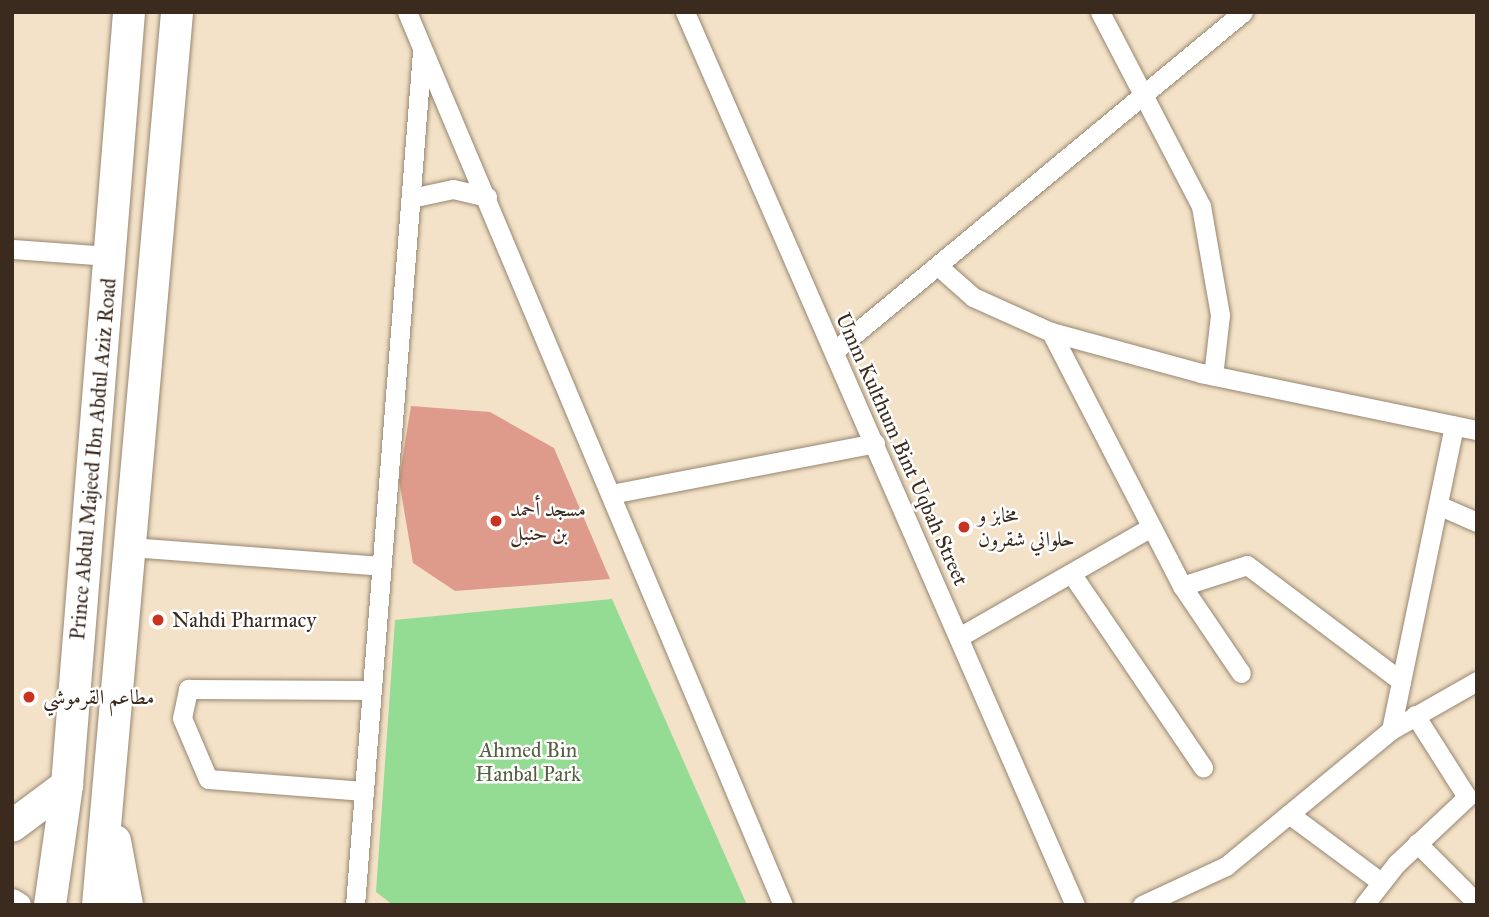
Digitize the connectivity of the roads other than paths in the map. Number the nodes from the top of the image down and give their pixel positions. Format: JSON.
{"nodes":[{"id":1,"x":130,"y":12,"type":"edge"},
{"id":2,"x":177,"y":12,"type":"edge"},
{"id":3,"x":407,"y":12,"type":"edge"},
{"id":4,"x":685,"y":12,"type":"edge"},
{"id":5,"x":1100,"y":12,"type":"edge"},
{"id":6,"x":1243,"y":12,"type":"edge"},
{"id":7,"x":422,"y":47,"type":"junction"},
{"id":8,"x":1143,"y":92,"type":"junction"},
{"id":9,"x":487,"y":197,"type":"junction"},
{"id":10,"x":411,"y":198,"type":"junction"},
{"id":11,"x":12,"y":249,"type":"edge"},
{"id":12,"x":110,"y":256,"type":"junction"},
{"id":13,"x":938,"y":266,"type":"junction"},
{"id":14,"x":1051,"y":332,"type":"junction"},
{"id":15,"x":834,"y":351,"type":"junction"},
{"id":16,"x":1213,"y":376,"type":"junction"},
{"id":17,"x":1454,"y":425,"type":"junction"},
{"id":18,"x":1477,"y":430,"type":"edge"},
{"id":19,"x":875,"y":443,"type":"junction"},
{"id":20,"x":611,"y":494,"type":"junction"},
{"id":21,"x":1438,"y":505,"type":"junction"},
{"id":22,"x":1477,"y":522,"type":"edge"},
{"id":23,"x":1152,"y":527,"type":"junction"},
{"id":24,"x":130,"y":547,"type":"junction"},
{"id":25,"x":382,"y":566,"type":"junction"},
{"id":26,"x":1071,"y":573,"type":"junction"},
{"id":27,"x":1182,"y":586,"type":"junction"},
{"id":28,"x":959,"y":637,"type":"junction"},
{"id":29,"x":1241,"y":673,"type":"dead end"},
{"id":30,"x":1401,"y":681,"type":"junction"},
{"id":31,"x":1477,"y":681,"type":"edge"},
{"id":32,"x":372,"y":690,"type":"junction"},
{"id":33,"x":1415,"y":715,"type":"junction"},
{"id":34,"x":1391,"y":730,"type":"junction"},
{"id":35,"x":1203,"y":767,"type":"dead end"},
{"id":36,"x":67,"y":785,"type":"junction"},
{"id":37,"x":364,"y":791,"type":"junction"},
{"id":38,"x":109,"y":811,"type":"junction"},
{"id":39,"x":1289,"y":814,"type":"junction"},
{"id":40,"x":12,"y":826,"type":"edge"},
{"id":41,"x":1417,"y":843,"type":"junction"},
{"id":42,"x":1381,"y":882,"type":"junction"},
{"id":43,"x":12,"y":901,"type":"edge"},
{"id":44,"x":1477,"y":903,"type":"edge"},
{"id":45,"x":19,"y":905,"type":"edge"},
{"id":46,"x":50,"y":905,"type":"edge"},
{"id":47,"x":99,"y":905,"type":"edge"},
{"id":48,"x":127,"y":905,"type":"edge"},
{"id":49,"x":355,"y":905,"type":"edge"},
{"id":50,"x":783,"y":905,"type":"edge"},
{"id":51,"x":1075,"y":905,"type":"edge"},
{"id":52,"x":1142,"y":905,"type":"edge"},
{"id":53,"x":1364,"y":905,"type":"edge"}],
"edges":[{"from":1,"to":12,"type":"main road","name":"Prince Abdul Majeed Ibn Abdul Aziz Road"},
{"from":2,"to":24,"type":"main road"},
{"from":3,"to":7,"type":"street"},
{"from":4,"to":15,"type":"street","name":"Umm Kulthum Bint Uqbah Street"},
{"from":5,"to":8,"type":"street"},
{"from":6,"to":8,"type":"street"},
{"from":7,"to":9,"type":"street"},
{"from":7,"to":10,"type":"street"},
{"from":8,"to":13,"type":"street"},
{"from":8,"to":16,"type":"street"},
{"from":9,"to":10,"type":"street"},
{"from":9,"to":20,"type":"street"},
{"from":10,"to":25,"type":"street"},
{"from":11,"to":12,"type":"street"},
{"from":12,"to":36,"type":"main road","name":"Prince Abdul Majeed Ibn Abdul Aziz Road"},
{"from":13,"to":14,"type":"street"},
{"from":13,"to":15,"type":"street"},
{"from":14,"to":16,"type":"street"},
{"from":14,"to":23,"type":"street"},
{"from":15,"to":19,"type":"street","name":"Umm Kulthum Bint Uqbah Street"},
{"from":16,"to":17,"type":"street"},
{"from":17,"to":18,"type":"street"},
{"from":17,"to":21,"type":"street"},
{"from":19,"to":20,"type":"street"},
{"from":19,"to":28,"type":"street","name":"Umm Kulthum Bint Uqbah Street"},
{"from":20,"to":50,"type":"street"},
{"from":21,"to":22,"type":"street"},
{"from":21,"to":30,"type":"street"},
{"from":23,"to":26,"type":"street"},
{"from":23,"to":27,"type":"street"},
{"from":24,"to":25,"type":"street"},
{"from":24,"to":38,"type":"main road"},
{"from":25,"to":32,"type":"street"},
{"from":26,"to":28,"type":"street"},
{"from":26,"to":35,"type":"street"},
{"from":27,"to":29,"type":"street"},
{"from":27,"to":30,"type":"street"},
{"from":28,"to":51,"type":"street","name":"Umm Kulthum Bint Uqbah Street"},
{"from":30,"to":34,"type":"street"},
{"from":31,"to":33,"type":"street"},
{"from":32,"to":37,"type":"street"},
{"from":32,"to":37,"type":"street"},
{"from":33,"to":34,"type":"street"},
{"from":33,"to":41,"type":"street"},
{"from":34,"to":39,"type":"street"},
{"from":36,"to":40,"type":"main road"},
{"from":36,"to":46,"type":"main road","name":"Prince Abdul Majeed Ibn Abdul Aziz Road"},
{"from":37,"to":49,"type":"street"},
{"from":38,"to":47,"type":"main road"},
{"from":38,"to":48,"type":"main road"},
{"from":39,"to":42,"type":"street"},
{"from":39,"to":52,"type":"street"},
{"from":41,"to":42,"type":"street"},
{"from":41,"to":44,"type":"street"},
{"from":42,"to":53,"type":"street"},
{"from":43,"to":45,"type":"street"}]}
